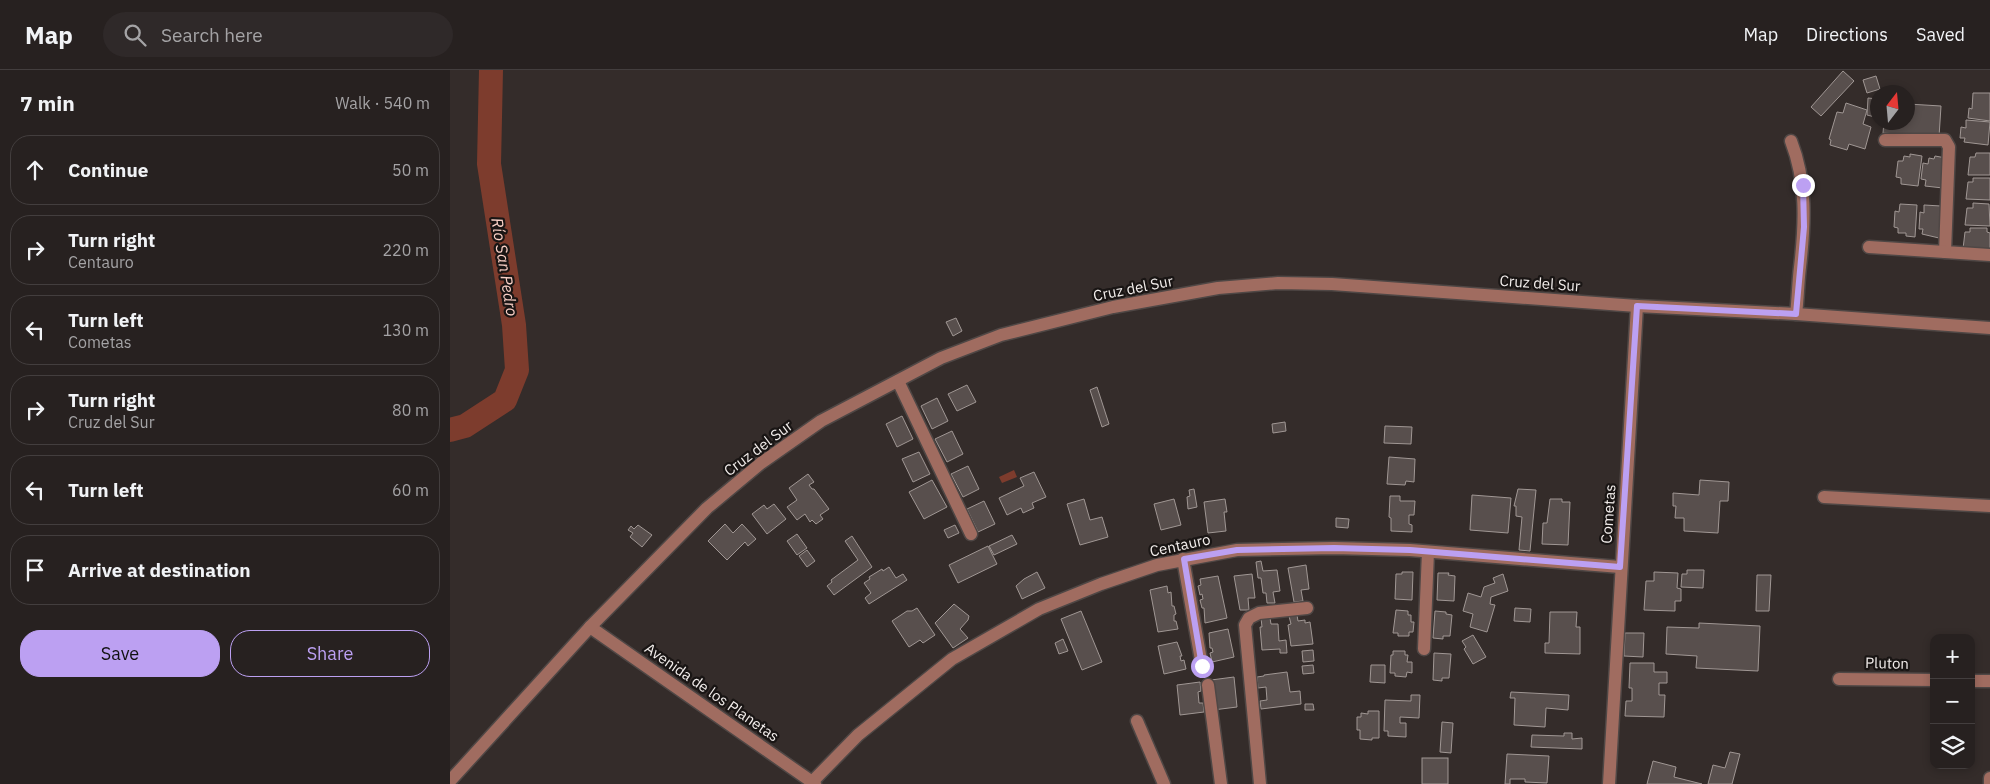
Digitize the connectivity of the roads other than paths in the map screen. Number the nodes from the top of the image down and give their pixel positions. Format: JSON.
{"nodes":[{"id":1,"x":1885,"y":140,"type":"dead end"},
{"id":2,"x":1791,"y":141,"type":"dead end"},
{"id":3,"x":1869,"y":247,"type":"dead end"},
{"id":4,"x":1945,"y":252,"type":"junction"},
{"id":5,"x":1990,"y":255,"type":"edge"},
{"id":6,"x":1637,"y":306,"type":"junction"},
{"id":7,"x":1796,"y":314,"type":"junction"},
{"id":8,"x":1990,"y":328,"type":"edge"},
{"id":9,"x":898,"y":381,"type":"junction"},
{"id":10,"x":1824,"y":497,"type":"dead end"},
{"id":11,"x":1990,"y":506,"type":"edge"},
{"id":12,"x":971,"y":534,"type":"dead end"},
{"id":13,"x":1428,"y":552,"type":"junction"},
{"id":14,"x":1184,"y":559,"type":"junction"},
{"id":15,"x":1620,"y":567,"type":"junction"},
{"id":16,"x":1308,"y":608,"type":"dead end"},
{"id":17,"x":590,"y":627,"type":"junction"},
{"id":18,"x":1424,"y":649,"type":"dead end"},
{"id":19,"x":1202,"y":666,"type":"dead end"},
{"id":20,"x":1839,"y":679,"type":"dead end"},
{"id":21,"x":1930,"y":680,"type":"edge"},
{"id":22,"x":1975,"y":681,"type":"edge"},
{"id":23,"x":1990,"y":681,"type":"edge"},
{"id":24,"x":1208,"y":685,"type":"dead end"},
{"id":25,"x":1138,"y":721,"type":"dead end"},
{"id":26,"x":1990,"y":778,"type":"edge"},
{"id":27,"x":450,"y":781,"type":"edge"},
{"id":28,"x":814,"y":783,"type":"edge"},
{"id":29,"x":1164,"y":784,"type":"edge"},
{"id":30,"x":1221,"y":784,"type":"edge"},
{"id":31,"x":1260,"y":784,"type":"edge"},
{"id":32,"x":1609,"y":784,"type":"edge"},
{"id":33,"x":1990,"y":784,"type":"edge"}],
"edges":[{"from":1,"to":4,"type":"street"},
{"from":2,"to":7,"type":"street"},
{"from":3,"to":4,"type":"street"},
{"from":4,"to":5,"type":"street"},
{"from":6,"to":7,"type":"street","name":"Cruz del Sur"},
{"from":6,"to":9,"type":"street","name":"Cruz del Sur"},
{"from":6,"to":15,"type":"street","name":"Cometas"},
{"from":7,"to":8,"type":"street","name":"Cruz del Sur"},
{"from":9,"to":12,"type":"street"},
{"from":9,"to":17,"type":"street","name":"Cruz del Sur"},
{"from":10,"to":11,"type":"street"},
{"from":13,"to":14,"type":"street","name":"Centauro"},
{"from":13,"to":15,"type":"street","name":"Centauro"},
{"from":13,"to":18,"type":"street"},
{"from":14,"to":19,"type":"street"},
{"from":14,"to":28,"type":"street","name":"Centauro"},
{"from":15,"to":32,"type":"street","name":"Cometas"},
{"from":16,"to":31,"type":"street"},
{"from":17,"to":27,"type":"street","name":"Cruz del Sur"},
{"from":17,"to":28,"type":"street","name":"Avenida de los Planetas"},
{"from":20,"to":21,"type":"street","name":"Pluton"},
{"from":22,"to":23,"type":"street"},
{"from":24,"to":30,"type":"street"},
{"from":25,"to":29,"type":"street"},
{"from":26,"to":33,"type":"street"}]}
